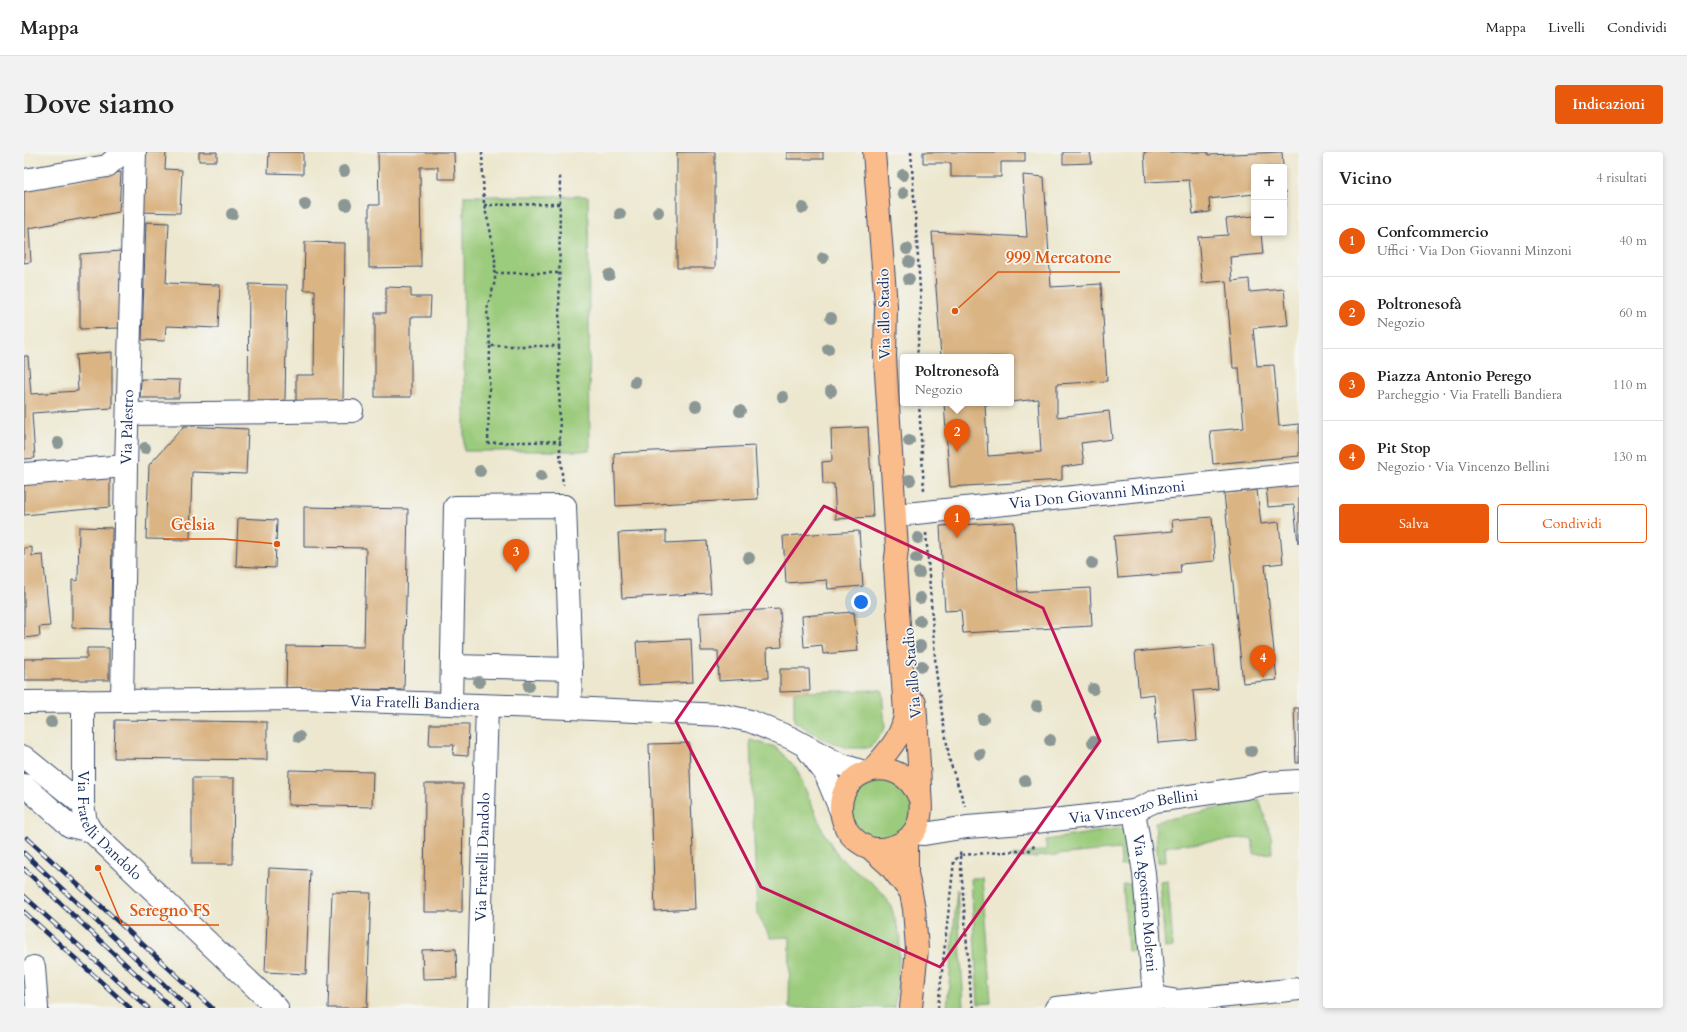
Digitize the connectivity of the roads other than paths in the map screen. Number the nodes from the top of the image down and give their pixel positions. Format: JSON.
{"nodes":[{"id":1,"x":123,"y":152,"type":"edge"},
{"id":2,"x":135,"y":152,"type":"edge"},
{"id":3,"x":874,"y":152,"type":"edge"},
{"id":4,"x":24,"y":180,"type":"edge"},
{"id":5,"x":352,"y":411,"type":"dead end"},
{"id":6,"x":128,"y":414,"type":"junction"},
{"id":7,"x":126,"y":466,"type":"junction"},
{"id":8,"x":24,"y":474,"type":"edge"},
{"id":9,"x":1299,"y":474,"type":"edge"},
{"id":10,"x":896,"y":515,"type":"junction"},
{"id":11,"x":898,"y":548,"type":"junction"},
{"id":12,"x":452,"y":666,"type":"junction"},
{"id":13,"x":571,"y":669,"type":"junction"},
{"id":14,"x":83,"y":701,"type":"junction"},
{"id":15,"x":122,"y":701,"type":"junction"},
{"id":16,"x":24,"y":702,"type":"edge"},
{"id":17,"x":451,"y":704,"type":"junction"},
{"id":18,"x":486,"y":706,"type":"junction"},
{"id":19,"x":570,"y":708,"type":"junction"},
{"id":20,"x":800,"y":743,"type":"junction"},
{"id":21,"x":24,"y":758,"type":"edge"},
{"id":22,"x":868,"y":771,"type":"junction"},
{"id":23,"x":1299,"y":781,"type":"edge"},
{"id":24,"x":24,"y":785,"type":"edge"},
{"id":25,"x":921,"y":803,"type":"junction"},
{"id":26,"x":83,"y":804,"type":"junction"},
{"id":27,"x":840,"y":809,"type":"junction"},
{"id":28,"x":1134,"y":811,"type":"junction"},
{"id":29,"x":967,"y":818,"type":"junction"},
{"id":30,"x":91,"y":831,"type":"junction"},
{"id":31,"x":910,"y":836,"type":"junction"},
{"id":32,"x":870,"y":848,"type":"junction"},
{"id":33,"x":910,"y":891,"type":"junction"},
{"id":34,"x":34,"y":967,"type":"dead end"},
{"id":35,"x":1299,"y":988,"type":"edge"},
{"id":36,"x":1154,"y":997,"type":"junction"},
{"id":37,"x":1178,"y":1005,"type":"edge"},
{"id":38,"x":37,"y":1008,"type":"edge"},
{"id":39,"x":277,"y":1008,"type":"edge"},
{"id":40,"x":478,"y":1008,"type":"edge"},
{"id":41,"x":911,"y":1008,"type":"edge"},
{"id":42,"x":1056,"y":1008,"type":"edge"}],
"edges":[{"from":1,"to":4,"type":"street"},
{"from":2,"to":6,"type":"street","name":"Via Palestro"},
{"from":3,"to":10,"type":"main road","name":"Via allo Stadio"},
{"from":5,"to":6,"type":"street"},
{"from":6,"to":7,"type":"street","name":"Via Palestro"},
{"from":7,"to":8,"type":"street"},
{"from":7,"to":15,"type":"street","name":"Via Palestro"},
{"from":9,"to":10,"type":"street","name":"Via Don Giovanni Minzoni"},
{"from":10,"to":11,"type":"main road","name":"Via allo Stadio"},
{"from":11,"to":22,"type":"main road","name":"Via allo Stadio"},
{"from":11,"to":25,"type":"main road","name":"Via allo Stadio"},
{"from":12,"to":13,"type":"street"},
{"from":12,"to":13,"type":"street"},
{"from":12,"to":17,"type":"street"},
{"from":13,"to":19,"type":"street"},
{"from":14,"to":15,"type":"street","name":"Via Fratelli Bandiera"},
{"from":14,"to":16,"type":"street","name":"Via Fratelli Bandiera"},
{"from":14,"to":26,"type":"street","name":"Via Fratelli Dandolo"},
{"from":15,"to":17,"type":"street","name":"Via Fratelli Bandiera"},
{"from":17,"to":18,"type":"street","name":"Via Fratelli Bandiera"},
{"from":18,"to":19,"type":"street","name":"Via Fratelli Bandiera"},
{"from":18,"to":40,"type":"street","name":"Via Fratelli Dandolo"},
{"from":19,"to":20,"type":"street","name":"Via Fratelli Bandiera"},
{"from":20,"to":22,"type":"street","name":"Via Fratelli Bandiera"},
{"from":20,"to":27,"type":"street","name":"Via Fratelli Bandiera"},
{"from":21,"to":26,"type":"street"},
{"from":22,"to":25,"type":"main road"},
{"from":22,"to":27,"type":"main road","name":"Via allo Stadio"},
{"from":23,"to":28,"type":"street","name":"Via Vincenzo Bellini"},
{"from":24,"to":30,"type":"street"},
{"from":25,"to":29,"type":"street","name":"Via Vincenzo Bellini"},
{"from":25,"to":31,"type":"main road","name":"Via allo Stadio"},
{"from":26,"to":30,"type":"street","name":"Via Fratelli Dandolo"},
{"from":27,"to":32,"type":"main road","name":"Via allo Stadio"},
{"from":28,"to":29,"type":"street","name":"Via Vincenzo Bellini"},
{"from":28,"to":36,"type":"street","name":"Via Agostino Molteni"},
{"from":29,"to":31,"type":"street","name":"Via Vincenzo Bellini"},
{"from":30,"to":39,"type":"street","name":"Via Fratelli Dandolo"},
{"from":31,"to":32,"type":"main road"},
{"from":31,"to":33,"type":"main road","name":"Via allo Stadio"},
{"from":32,"to":33,"type":"main road","name":"Via allo Stadio"},
{"from":33,"to":41,"type":"main road","name":"Via allo Stadio"},
{"from":34,"to":38,"type":"street"},
{"from":35,"to":37,"type":"street"},
{"from":36,"to":37,"type":"street"},
{"from":36,"to":42,"type":"street"}]}
